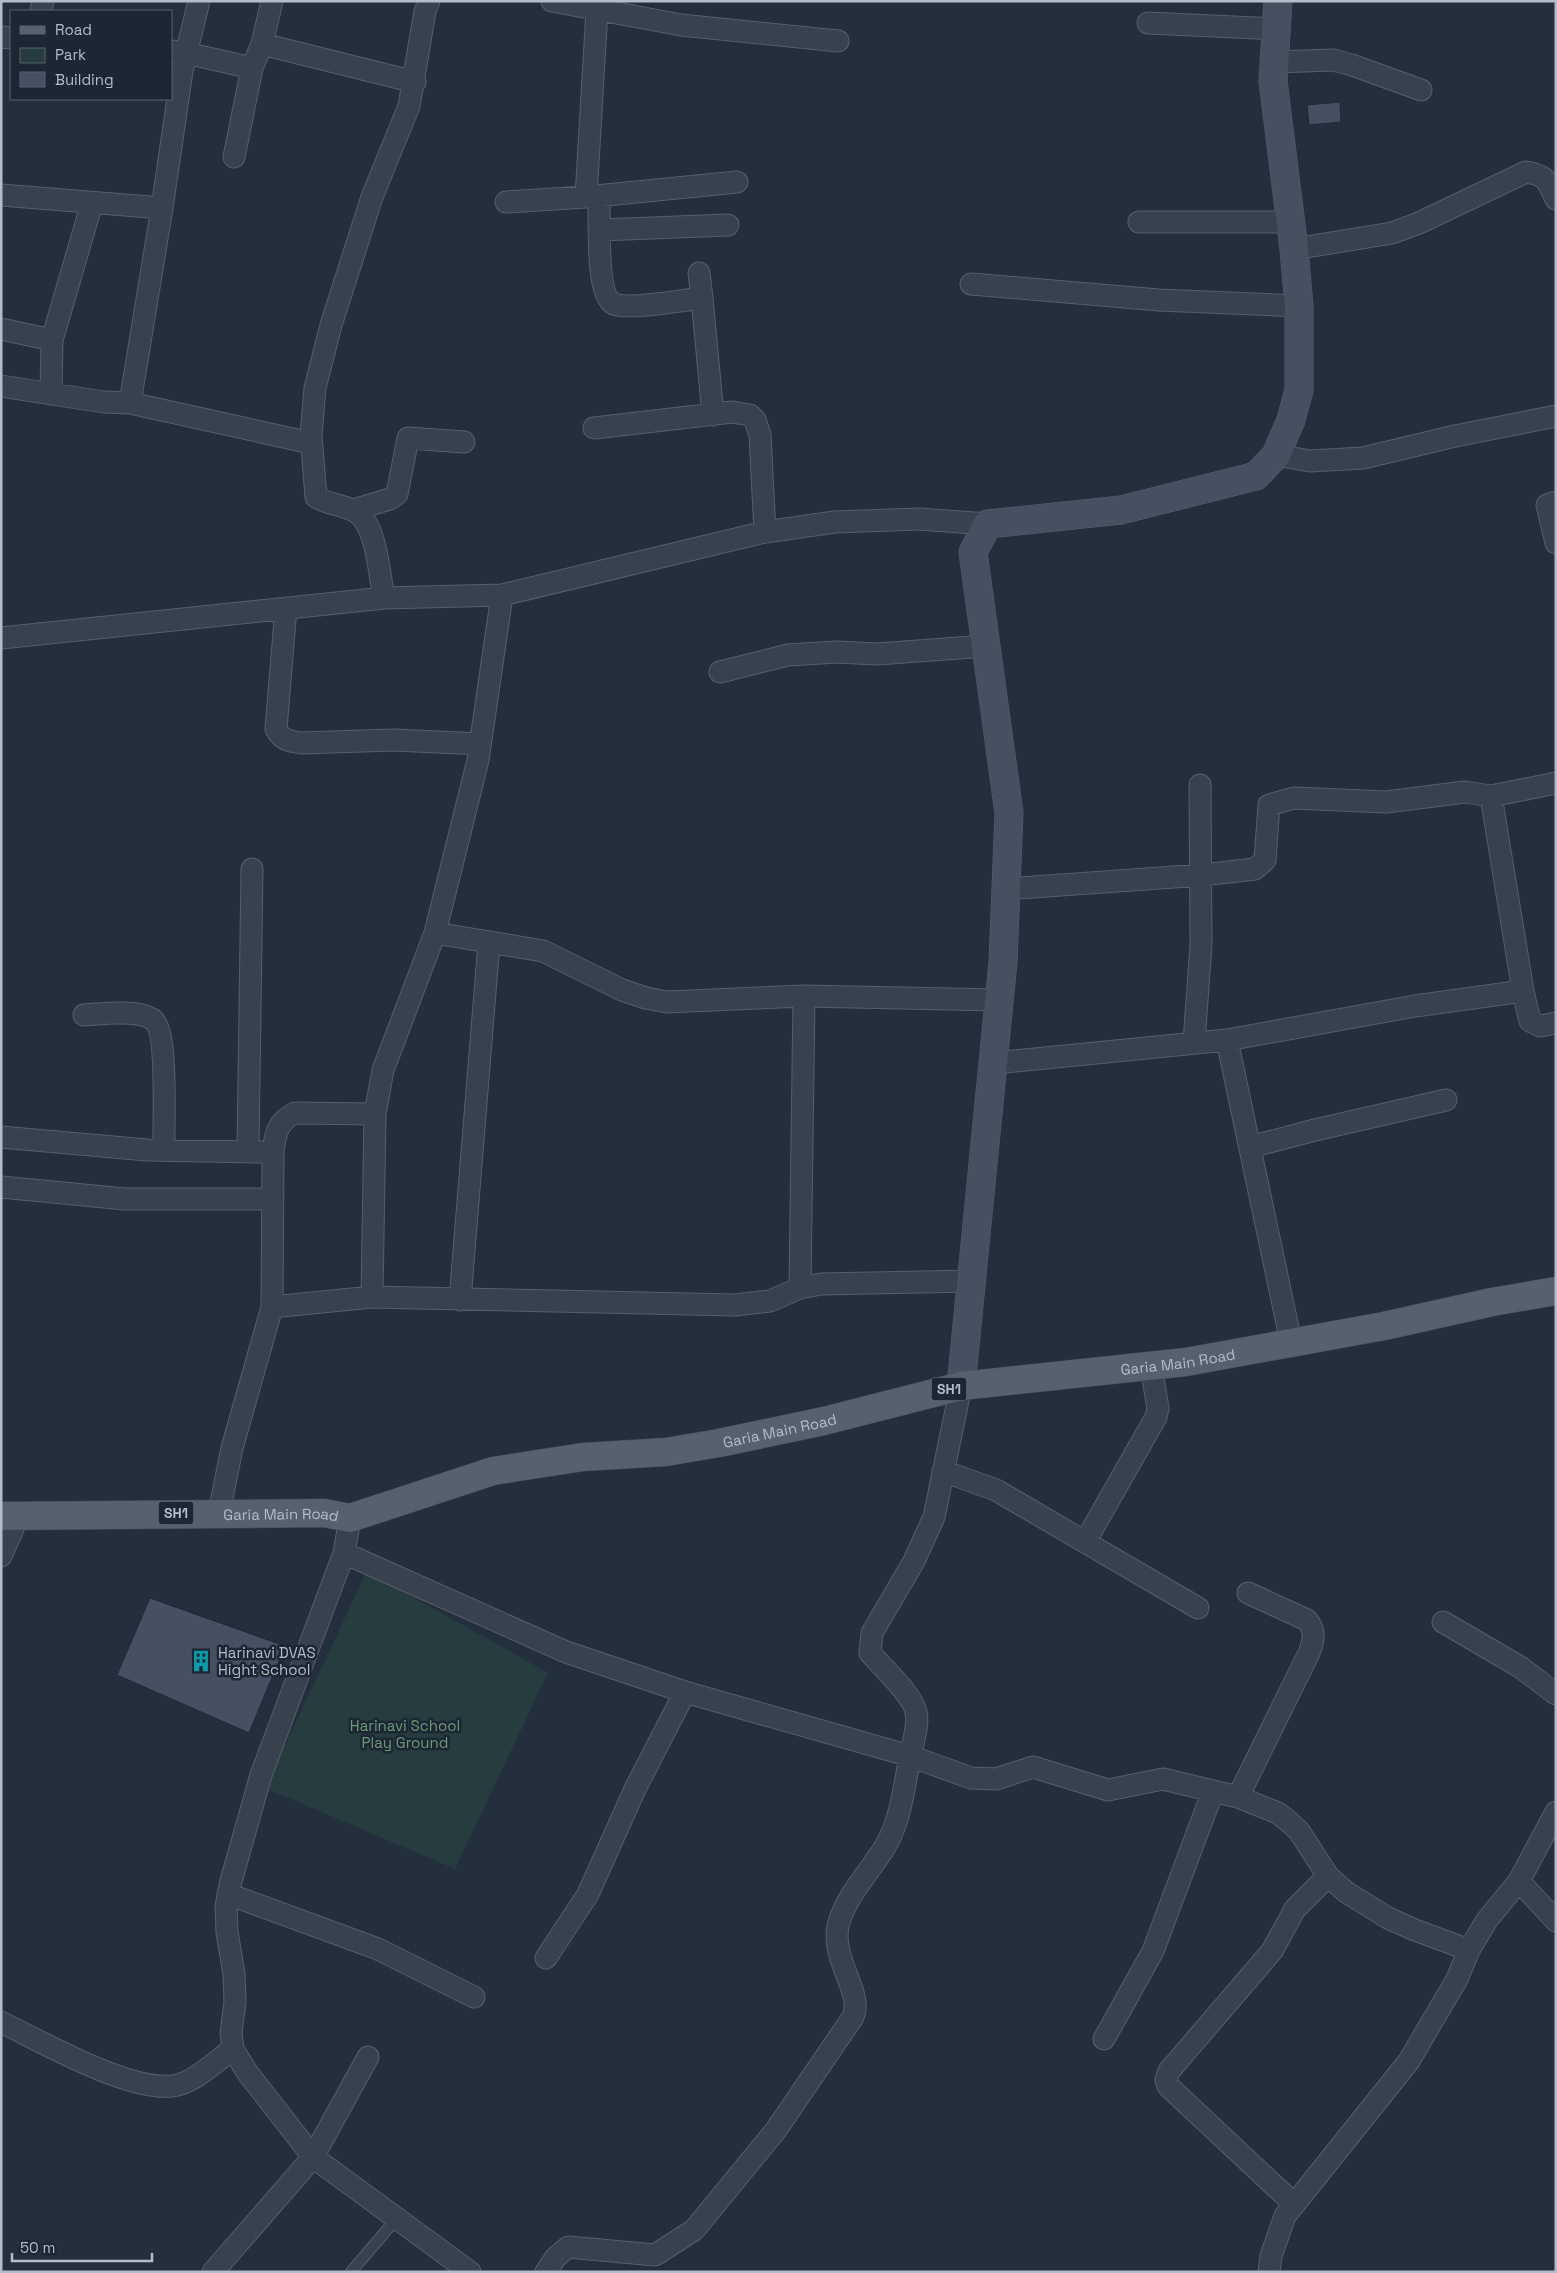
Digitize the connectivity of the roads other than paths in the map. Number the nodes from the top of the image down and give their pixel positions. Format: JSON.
{"nodes":[{"id":1,"x":199,"y":1,"type":"edge"},
{"id":2,"x":272,"y":1,"type":"edge"},
{"id":3,"x":429,"y":1,"type":"edge"},
{"id":4,"x":552,"y":1,"type":"edge"},
{"id":5,"x":1278,"y":1,"type":"edge"},
{"id":6,"x":597,"y":10,"type":"junction"},
{"id":7,"x":1148,"y":23,"type":"dead end"},
{"id":8,"x":1276,"y":29,"type":"junction"},
{"id":9,"x":838,"y":41,"type":"dead end"},
{"id":10,"x":262,"y":44,"type":"junction"},
{"id":11,"x":179,"y":52,"type":"edge"},
{"id":12,"x":1275,"y":62,"type":"junction"},
{"id":13,"x":252,"y":68,"type":"junction"},
{"id":14,"x":415,"y":82,"type":"junction"},
{"id":15,"x":1421,"y":90,"type":"dead end"},
{"id":16,"x":234,"y":157,"type":"dead end"},
{"id":17,"x":737,"y":182,"type":"dead end"},
{"id":18,"x":1,"y":195,"type":"edge"},
{"id":19,"x":593,"y":196,"type":"junction"},
{"id":20,"x":1556,"y":199,"type":"edge"},
{"id":21,"x":506,"y":202,"type":"dead end"},
{"id":22,"x":92,"y":203,"type":"junction"},
{"id":23,"x":162,"y":208,"type":"junction"},
{"id":24,"x":1140,"y":222,"type":"dead end"},
{"id":25,"x":1291,"y":222,"type":"junction"},
{"id":26,"x":728,"y":225,"type":"dead end"},
{"id":27,"x":600,"y":230,"type":"junction"},
{"id":28,"x":1294,"y":249,"type":"junction"},
{"id":29,"x":699,"y":273,"type":"dead end"},
{"id":30,"x":971,"y":284,"type":"dead end"},
{"id":31,"x":702,"y":298,"type":"junction"},
{"id":32,"x":1299,"y":306,"type":"junction"},
{"id":33,"x":1,"y":329,"type":"edge"},
{"id":34,"x":52,"y":340,"type":"junction"},
{"id":35,"x":1,"y":386,"type":"edge"},
{"id":36,"x":51,"y":394,"type":"junction"},
{"id":37,"x":130,"y":403,"type":"junction"},
{"id":38,"x":714,"y":415,"type":"junction"},
{"id":39,"x":1556,"y":416,"type":"edge"},
{"id":40,"x":594,"y":428,"type":"dead end"},
{"id":41,"x":464,"y":442,"type":"dead end"},
{"id":42,"x":311,"y":443,"type":"junction"},
{"id":43,"x":1276,"y":455,"type":"junction"},
{"id":44,"x":1556,"y":502,"type":"edge"},
{"id":45,"x":353,"y":510,"type":"junction"},
{"id":46,"x":988,"y":524,"type":"junction"},
{"id":47,"x":765,"y":532,"type":"junction"},
{"id":48,"x":1556,"y":543,"type":"edge"},
{"id":49,"x":502,"y":595,"type":"junction"},
{"id":50,"x":384,"y":598,"type":"junction"},
{"id":51,"x":286,"y":608,"type":"junction"},
{"id":52,"x":1,"y":638,"type":"edge"},
{"id":53,"x":986,"y":646,"type":"junction"},
{"id":54,"x":720,"y":672,"type":"dead end"},
{"id":55,"x":480,"y":744,"type":"junction"},
{"id":56,"x":1556,"y":784,"type":"edge"},
{"id":57,"x":1200,"y":786,"type":"dead end"},
{"id":58,"x":1491,"y":796,"type":"junction"},
{"id":59,"x":252,"y":869,"type":"dead end"},
{"id":60,"x":1202,"y":875,"type":"junction"},
{"id":61,"x":1006,"y":889,"type":"junction"},
{"id":62,"x":435,"y":933,"type":"junction"},
{"id":63,"x":489,"y":943,"type":"junction"},
{"id":64,"x":1523,"y":991,"type":"junction"},
{"id":65,"x":804,"y":996,"type":"junction"},
{"id":66,"x":999,"y":1000,"type":"junction"},
{"id":67,"x":84,"y":1015,"type":"dead end"},
{"id":68,"x":1556,"y":1023,"type":"edge"},
{"id":69,"x":1227,"y":1040,"type":"junction"},
{"id":70,"x":1194,"y":1042,"type":"junction"},
{"id":71,"x":994,"y":1063,"type":"junction"},
{"id":72,"x":1446,"y":1100,"type":"dead end"},
{"id":73,"x":375,"y":1114,"type":"junction"},
{"id":74,"x":1,"y":1137,"type":"edge"},
{"id":75,"x":1250,"y":1147,"type":"junction"},
{"id":76,"x":164,"y":1150,"type":"junction"},
{"id":77,"x":248,"y":1150,"type":"junction"},
{"id":78,"x":273,"y":1153,"type":"junction"},
{"id":79,"x":1,"y":1186,"type":"edge"},
{"id":80,"x":273,"y":1199,"type":"junction"},
{"id":81,"x":972,"y":1281,"type":"junction"},
{"id":82,"x":800,"y":1288,"type":"junction"},
{"id":83,"x":1556,"y":1290,"type":"edge"},
{"id":84,"x":372,"y":1297,"type":"junction"},
{"id":85,"x":460,"y":1300,"type":"junction"},
{"id":86,"x":272,"y":1307,"type":"junction"},
{"id":87,"x":1290,"y":1342,"type":"junction"},
{"id":88,"x":1151,"y":1367,"type":"junction"},
{"id":89,"x":961,"y":1386,"type":"junction"},
{"id":90,"x":943,"y":1471,"type":"junction"},
{"id":91,"x":219,"y":1513,"type":"junction"},
{"id":92,"x":10,"y":1516,"type":"edge"},
{"id":93,"x":350,"y":1518,"type":"junction"},
{"id":94,"x":1085,"y":1542,"type":"junction"},
{"id":95,"x":344,"y":1553,"type":"junction"},
{"id":96,"x":1,"y":1556,"type":"edge"},
{"id":97,"x":1248,"y":1593,"type":"dead end"},
{"id":98,"x":1198,"y":1608,"type":"dead end"},
{"id":99,"x":1443,"y":1622,"type":"dead end"},
{"id":100,"x":685,"y":1692,"type":"junction"},
{"id":101,"x":1556,"y":1694,"type":"edge"},
{"id":102,"x":910,"y":1756,"type":"junction"},
{"id":103,"x":1213,"y":1790,"type":"junction"},
{"id":104,"x":1238,"y":1798,"type":"junction"},
{"id":105,"x":1556,"y":1812,"type":"edge"},
{"id":106,"x":1328,"y":1876,"type":"junction"},
{"id":107,"x":1519,"y":1881,"type":"junction"},
{"id":108,"x":228,"y":1894,"type":"junction"},
{"id":109,"x":1556,"y":1920,"type":"edge"},
{"id":110,"x":1469,"y":1950,"type":"junction"},
{"id":111,"x":546,"y":1958,"type":"dead end"},
{"id":112,"x":474,"y":1997,"type":"dead end"},
{"id":113,"x":1,"y":2022,"type":"edge"},
{"id":114,"x":1104,"y":2039,"type":"dead end"},
{"id":115,"x":233,"y":2049,"type":"junction"},
{"id":116,"x":368,"y":2057,"type":"dead end"},
{"id":117,"x":314,"y":2157,"type":"junction"},
{"id":118,"x":1294,"y":2204,"type":"junction"},
{"id":119,"x":397,"y":2218,"type":"junction"},
{"id":120,"x":213,"y":2272,"type":"edge"},
{"id":121,"x":351,"y":2272,"type":"edge"},
{"id":122,"x":470,"y":2272,"type":"edge"},
{"id":123,"x":546,"y":2272,"type":"edge"},
{"id":124,"x":1269,"y":2272,"type":"edge"}],
"edges":[{"from":1,"to":11,"type":"street"},
{"from":2,"to":10,"type":"street"},
{"from":3,"to":14,"type":"street"},
{"from":4,"to":6,"type":"street"},
{"from":5,"to":8,"type":"main road"},
{"from":6,"to":9,"type":"street"},
{"from":6,"to":19,"type":"street"},
{"from":7,"to":8,"type":"street"},
{"from":8,"to":12,"type":"main road"},
{"from":10,"to":13,"type":"street"},
{"from":10,"to":14,"type":"street"},
{"from":11,"to":13,"type":"street"},
{"from":11,"to":23,"type":"street"},
{"from":12,"to":15,"type":"street"},
{"from":12,"to":25,"type":"main road"},
{"from":13,"to":16,"type":"street"},
{"from":14,"to":42,"type":"street"},
{"from":17,"to":19,"type":"street"},
{"from":18,"to":22,"type":"street"},
{"from":19,"to":21,"type":"street"},
{"from":19,"to":27,"type":"street"},
{"from":20,"to":28,"type":"street"},
{"from":22,"to":23,"type":"street"},
{"from":22,"to":34,"type":"street"},
{"from":23,"to":37,"type":"street"},
{"from":24,"to":25,"type":"street"},
{"from":25,"to":28,"type":"main road"},
{"from":26,"to":27,"type":"street"},
{"from":27,"to":31,"type":"street"},
{"from":28,"to":32,"type":"main road"},
{"from":29,"to":31,"type":"street"},
{"from":30,"to":32,"type":"street"},
{"from":31,"to":38,"type":"street"},
{"from":32,"to":43,"type":"main road"},
{"from":33,"to":34,"type":"street"},
{"from":34,"to":36,"type":"street"},
{"from":35,"to":36,"type":"street"},
{"from":36,"to":37,"type":"street"},
{"from":37,"to":42,"type":"street"},
{"from":38,"to":40,"type":"street"},
{"from":38,"to":47,"type":"street"},
{"from":39,"to":43,"type":"street"},
{"from":41,"to":45,"type":"street"},
{"from":42,"to":45,"type":"street"},
{"from":43,"to":46,"type":"main road"},
{"from":44,"to":48,"type":"street"},
{"from":45,"to":50,"type":"street"},
{"from":46,"to":47,"type":"street"},
{"from":46,"to":53,"type":"main road"},
{"from":47,"to":49,"type":"street"},
{"from":49,"to":50,"type":"street"},
{"from":49,"to":55,"type":"street"},
{"from":50,"to":51,"type":"street"},
{"from":51,"to":52,"type":"street"},
{"from":51,"to":55,"type":"street"},
{"from":53,"to":54,"type":"street"},
{"from":53,"to":61,"type":"main road"},
{"from":55,"to":62,"type":"street"},
{"from":56,"to":58,"type":"street"},
{"from":57,"to":60,"type":"street"},
{"from":58,"to":60,"type":"street"},
{"from":58,"to":64,"type":"street"},
{"from":59,"to":77,"type":"street"},
{"from":60,"to":61,"type":"street"},
{"from":60,"to":70,"type":"street"},
{"from":61,"to":66,"type":"main road"},
{"from":62,"to":63,"type":"street"},
{"from":62,"to":73,"type":"street"},
{"from":63,"to":65,"type":"street"},
{"from":63,"to":85,"type":"street"},
{"from":64,"to":68,"type":"street"},
{"from":64,"to":69,"type":"street"},
{"from":65,"to":66,"type":"street"},
{"from":65,"to":82,"type":"street"},
{"from":66,"to":71,"type":"main road"},
{"from":67,"to":76,"type":"street"},
{"from":69,"to":70,"type":"street"},
{"from":69,"to":75,"type":"street"},
{"from":70,"to":71,"type":"street"},
{"from":71,"to":81,"type":"main road"},
{"from":72,"to":75,"type":"street"},
{"from":73,"to":78,"type":"street"},
{"from":73,"to":84,"type":"street"},
{"from":74,"to":76,"type":"street"},
{"from":75,"to":87,"type":"street"},
{"from":76,"to":77,"type":"street"},
{"from":77,"to":78,"type":"street"},
{"from":78,"to":80,"type":"street"},
{"from":79,"to":80,"type":"street"},
{"from":80,"to":86,"type":"street"},
{"from":81,"to":82,"type":"street"},
{"from":81,"to":89,"type":"main road"},
{"from":82,"to":85,"type":"street"},
{"from":83,"to":87,"type":"main road","name":"Garia Main Road","number":"SH1"},
{"from":84,"to":85,"type":"street"},
{"from":84,"to":86,"type":"street"},
{"from":86,"to":91,"type":"street"},
{"from":87,"to":88,"type":"main road","name":"Garia Main Road","number":"SH1"},
{"from":88,"to":89,"type":"main road","name":"Garia Main Road","number":"SH1"},
{"from":88,"to":94,"type":"street"},
{"from":89,"to":90,"type":"street"},
{"from":89,"to":93,"type":"main road","name":"Garia Main Road","number":"SH1"},
{"from":90,"to":94,"type":"street"},
{"from":90,"to":102,"type":"street"},
{"from":91,"to":92,"type":"main road","name":"Garia Main Road","number":"SH1"},
{"from":91,"to":93,"type":"main road","name":"Garia Main Road","number":"SH1"},
{"from":92,"to":96,"type":"street"},
{"from":93,"to":95,"type":"street"},
{"from":94,"to":98,"type":"street"},
{"from":95,"to":100,"type":"street"},
{"from":95,"to":108,"type":"street"},
{"from":97,"to":104,"type":"street"},
{"from":99,"to":101,"type":"street"},
{"from":100,"to":102,"type":"street"},
{"from":100,"to":111,"type":"street"},
{"from":102,"to":103,"type":"street"},
{"from":102,"to":123,"type":"street"},
{"from":103,"to":104,"type":"street"},
{"from":103,"to":114,"type":"street"},
{"from":104,"to":106,"type":"street"},
{"from":105,"to":107,"type":"street"},
{"from":106,"to":110,"type":"street"},
{"from":106,"to":118,"type":"street"},
{"from":107,"to":109,"type":"street"},
{"from":107,"to":110,"type":"street"},
{"from":108,"to":112,"type":"street"},
{"from":108,"to":115,"type":"street"},
{"from":110,"to":118,"type":"street"},
{"from":113,"to":115,"type":"street"},
{"from":115,"to":117,"type":"street"},
{"from":116,"to":117,"type":"street"},
{"from":117,"to":119,"type":"street"},
{"from":117,"to":120,"type":"street"},
{"from":118,"to":124,"type":"street"},
{"from":119,"to":121,"type":"lane"},
{"from":119,"to":122,"type":"street"}]}
